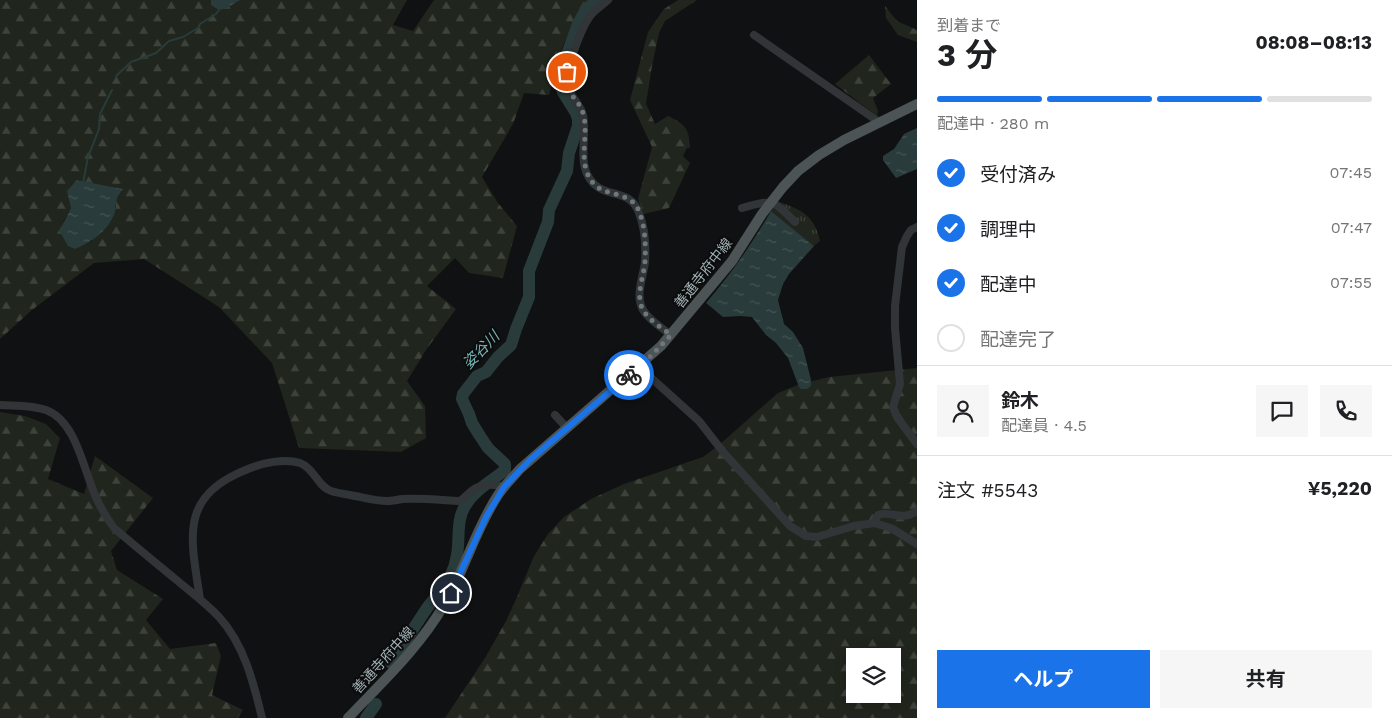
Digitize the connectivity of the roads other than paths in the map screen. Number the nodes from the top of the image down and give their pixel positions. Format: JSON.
{"nodes":[{"id":1,"x":608,"y":0,"type":"edge"},
{"id":2,"x":754,"y":35,"type":"dead end"},
{"id":3,"x":917,"y":104,"type":"edge"},
{"id":4,"x":879,"y":122,"type":"junction"},
{"id":5,"x":770,"y":202,"type":"junction"},
{"id":6,"x":742,"y":208,"type":"dead end"},
{"id":7,"x":795,"y":222,"type":"dead end"},
{"id":8,"x":917,"y":227,"type":"edge"},
{"id":9,"x":671,"y":335,"type":"junction"},
{"id":10,"x":638,"y":366,"type":"junction"},
{"id":11,"x":0,"y":405,"type":"edge"},
{"id":12,"x":555,"y":415,"type":"dead end"},
{"id":13,"x":567,"y":428,"type":"junction"},
{"id":14,"x":917,"y":444,"type":"edge"},
{"id":15,"x":504,"y":487,"type":"junction"},
{"id":16,"x":917,"y":512,"type":"edge"},
{"id":17,"x":874,"y":523,"type":"junction"},
{"id":18,"x":917,"y":544,"type":"edge"},
{"id":19,"x":200,"y":598,"type":"junction"},
{"id":20,"x":262,"y":718,"type":"edge"},
{"id":21,"x":348,"y":718,"type":"edge"}],
"edges":[{"from":1,"to":9,"type":"street"},
{"from":2,"to":4,"type":"street"},
{"from":3,"to":4,"type":"main road","name":"善通寺府中線"},
{"from":4,"to":5,"type":"main road","name":"善通寺府中線"},
{"from":5,"to":6,"type":"street"},
{"from":5,"to":7,"type":"street"},
{"from":5,"to":9,"type":"main road","name":"善通寺府中線"},
{"from":8,"to":14,"type":"street"},
{"from":9,"to":10,"type":"main road","name":"善通寺府中線"},
{"from":10,"to":13,"type":"main road","name":"善通寺府中線"},
{"from":10,"to":17,"type":"street"},
{"from":11,"to":19,"type":"street"},
{"from":12,"to":13,"type":"street"},
{"from":13,"to":15,"type":"main road","name":"善通寺府中線"},
{"from":15,"to":19,"type":"street"},
{"from":15,"to":21,"type":"main road","name":"善通寺府中線"},
{"from":16,"to":17,"type":"street"},
{"from":17,"to":18,"type":"street"},
{"from":19,"to":20,"type":"street"}]}
